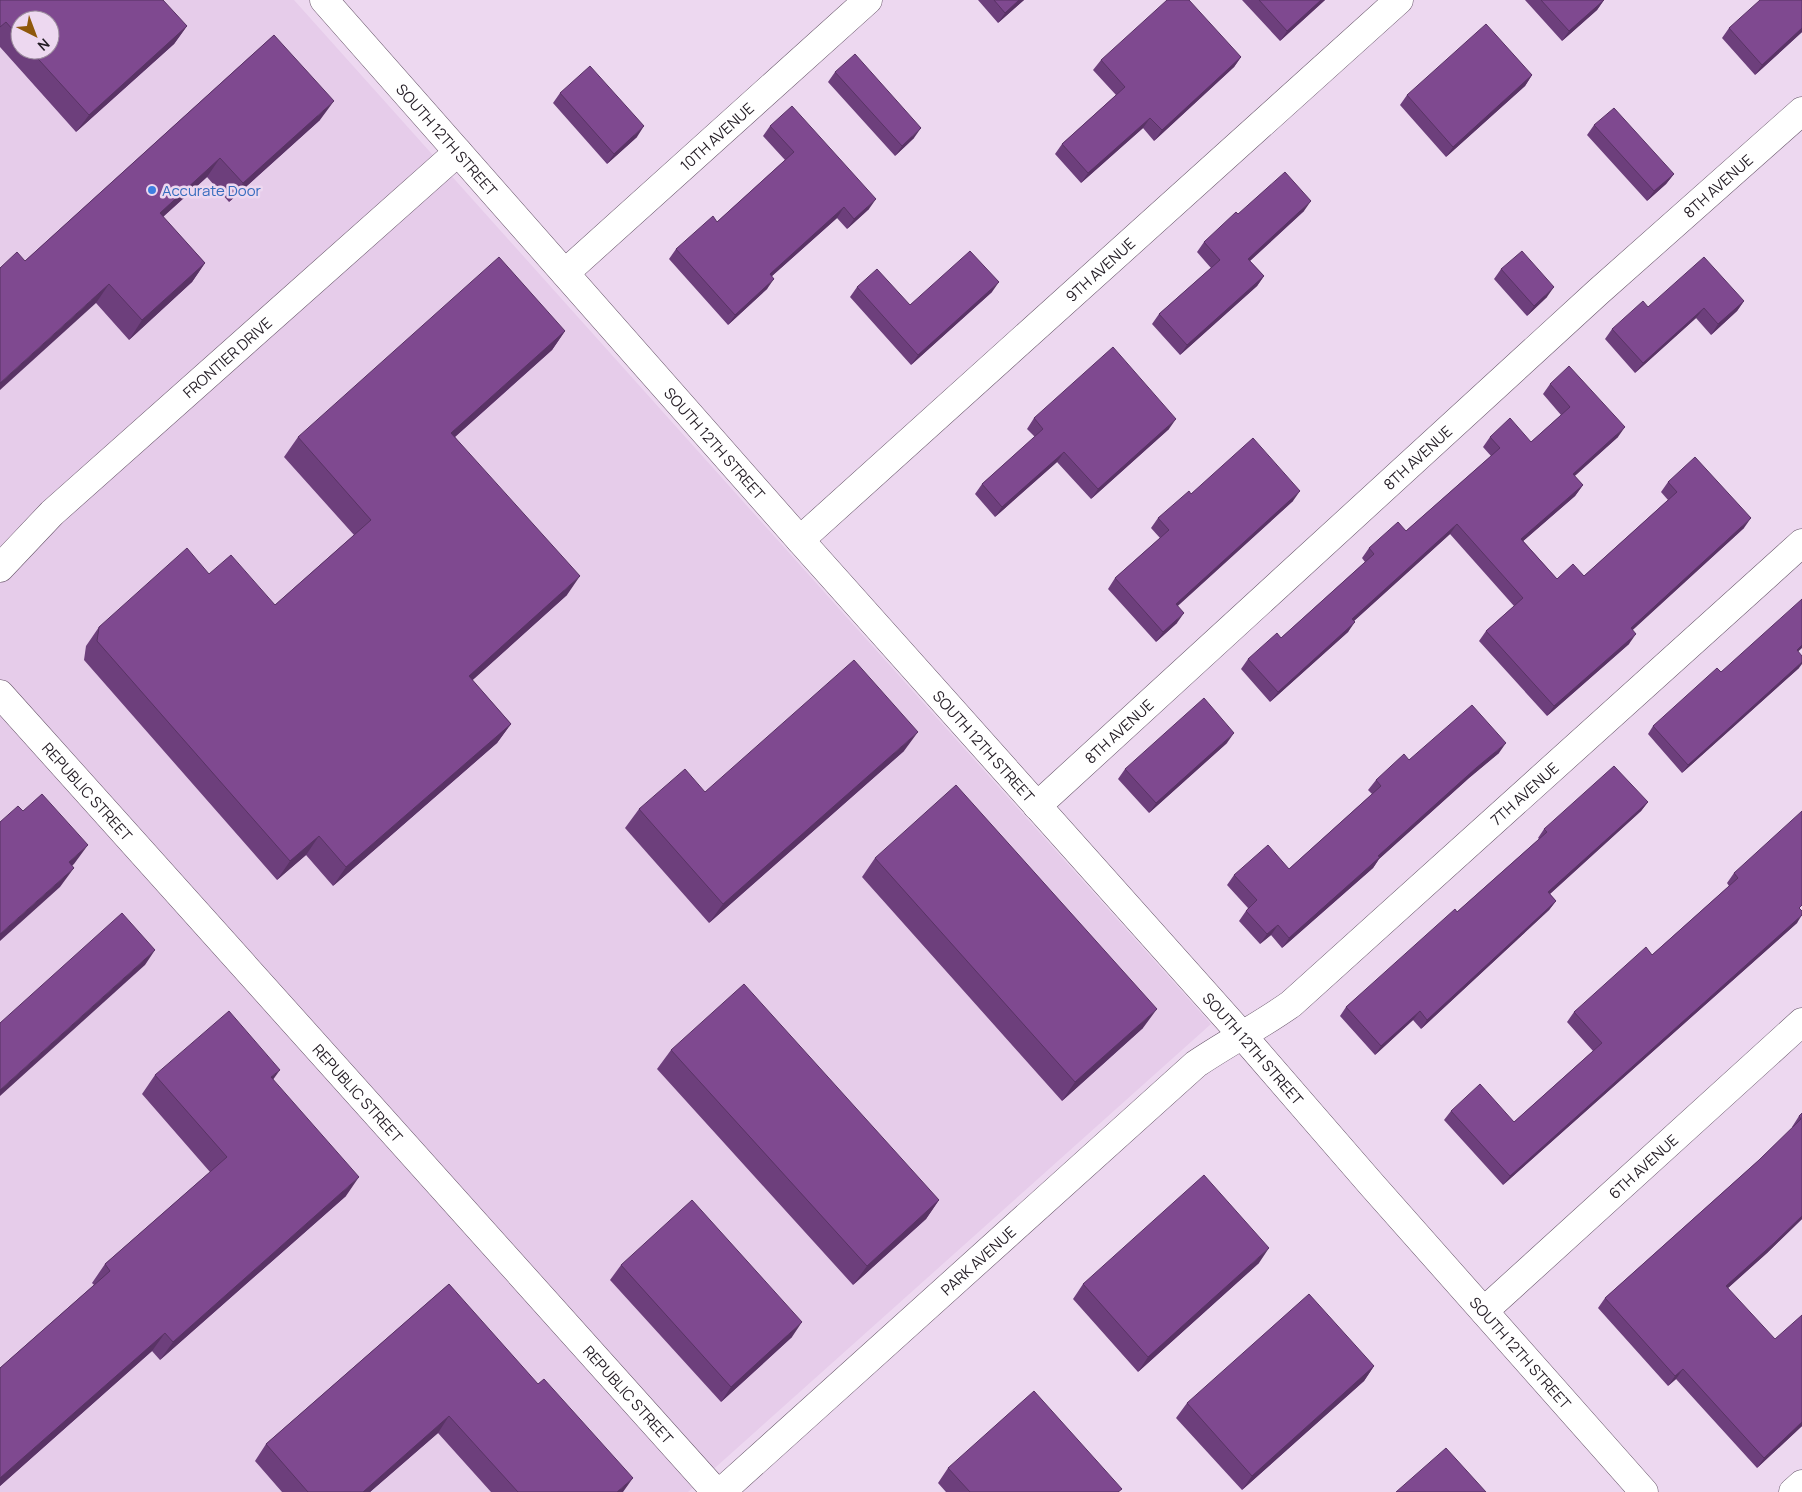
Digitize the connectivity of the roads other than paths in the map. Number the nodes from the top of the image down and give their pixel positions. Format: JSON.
{"nodes":[{"id":1,"x":324,"y":0,"type":"edge"},
{"id":2,"x":868,"y":0,"type":"edge"},
{"id":3,"x":1399,"y":0,"type":"edge"},
{"id":4,"x":1802,"y":111,"type":"edge"},
{"id":5,"x":458,"y":152,"type":"junction"},
{"id":6,"x":565,"y":273,"type":"junction"},
{"id":7,"x":800,"y":540,"type":"junction"},
{"id":8,"x":1802,"y":543,"type":"edge"},
{"id":9,"x":0,"y":568,"type":"edge"},
{"id":10,"x":0,"y":694,"type":"edge"},
{"id":11,"x":1037,"y":806,"type":"junction"},
{"id":12,"x":1802,"y":1022,"type":"edge"},
{"id":13,"x":1242,"y":1035,"type":"junction"},
{"id":14,"x":1484,"y":1311,"type":"junction"},
{"id":15,"x":1802,"y":1484,"type":"edge"},
{"id":16,"x":716,"y":1492,"type":"edge"},
{"id":17,"x":721,"y":1492,"type":"edge"},
{"id":18,"x":1644,"y":1492,"type":"edge"},
{"id":19,"x":1793,"y":1492,"type":"edge"}],
"edges":[{"from":1,"to":5,"type":"street","name":"SOUTH 12TH STREET"},
{"from":2,"to":6,"type":"street","name":"10TH AVENUE"},
{"from":3,"to":7,"type":"street","name":"9TH AVENUE"},
{"from":4,"to":11,"type":"street","name":"8TH AVENUE"},
{"from":5,"to":6,"type":"street","name":"SOUTH 12TH STREET"},
{"from":5,"to":9,"type":"street","name":"FRONTIER DRIVE"},
{"from":6,"to":7,"type":"street","name":"SOUTH 12TH STREET"},
{"from":7,"to":11,"type":"street","name":"SOUTH 12TH STREET"},
{"from":8,"to":13,"type":"street","name":"7TH AVENUE"},
{"from":10,"to":16,"type":"street","name":"REPUBLIC STREET"},
{"from":11,"to":13,"type":"street","name":"SOUTH 12TH STREET"},
{"from":12,"to":14,"type":"street","name":"6TH AVENUE"},
{"from":13,"to":14,"type":"street","name":"SOUTH 12TH STREET"},
{"from":13,"to":17,"type":"street","name":"PARK AVENUE"},
{"from":14,"to":18,"type":"street","name":"SOUTH 12TH STREET"},
{"from":15,"to":19,"type":"street"}]}
